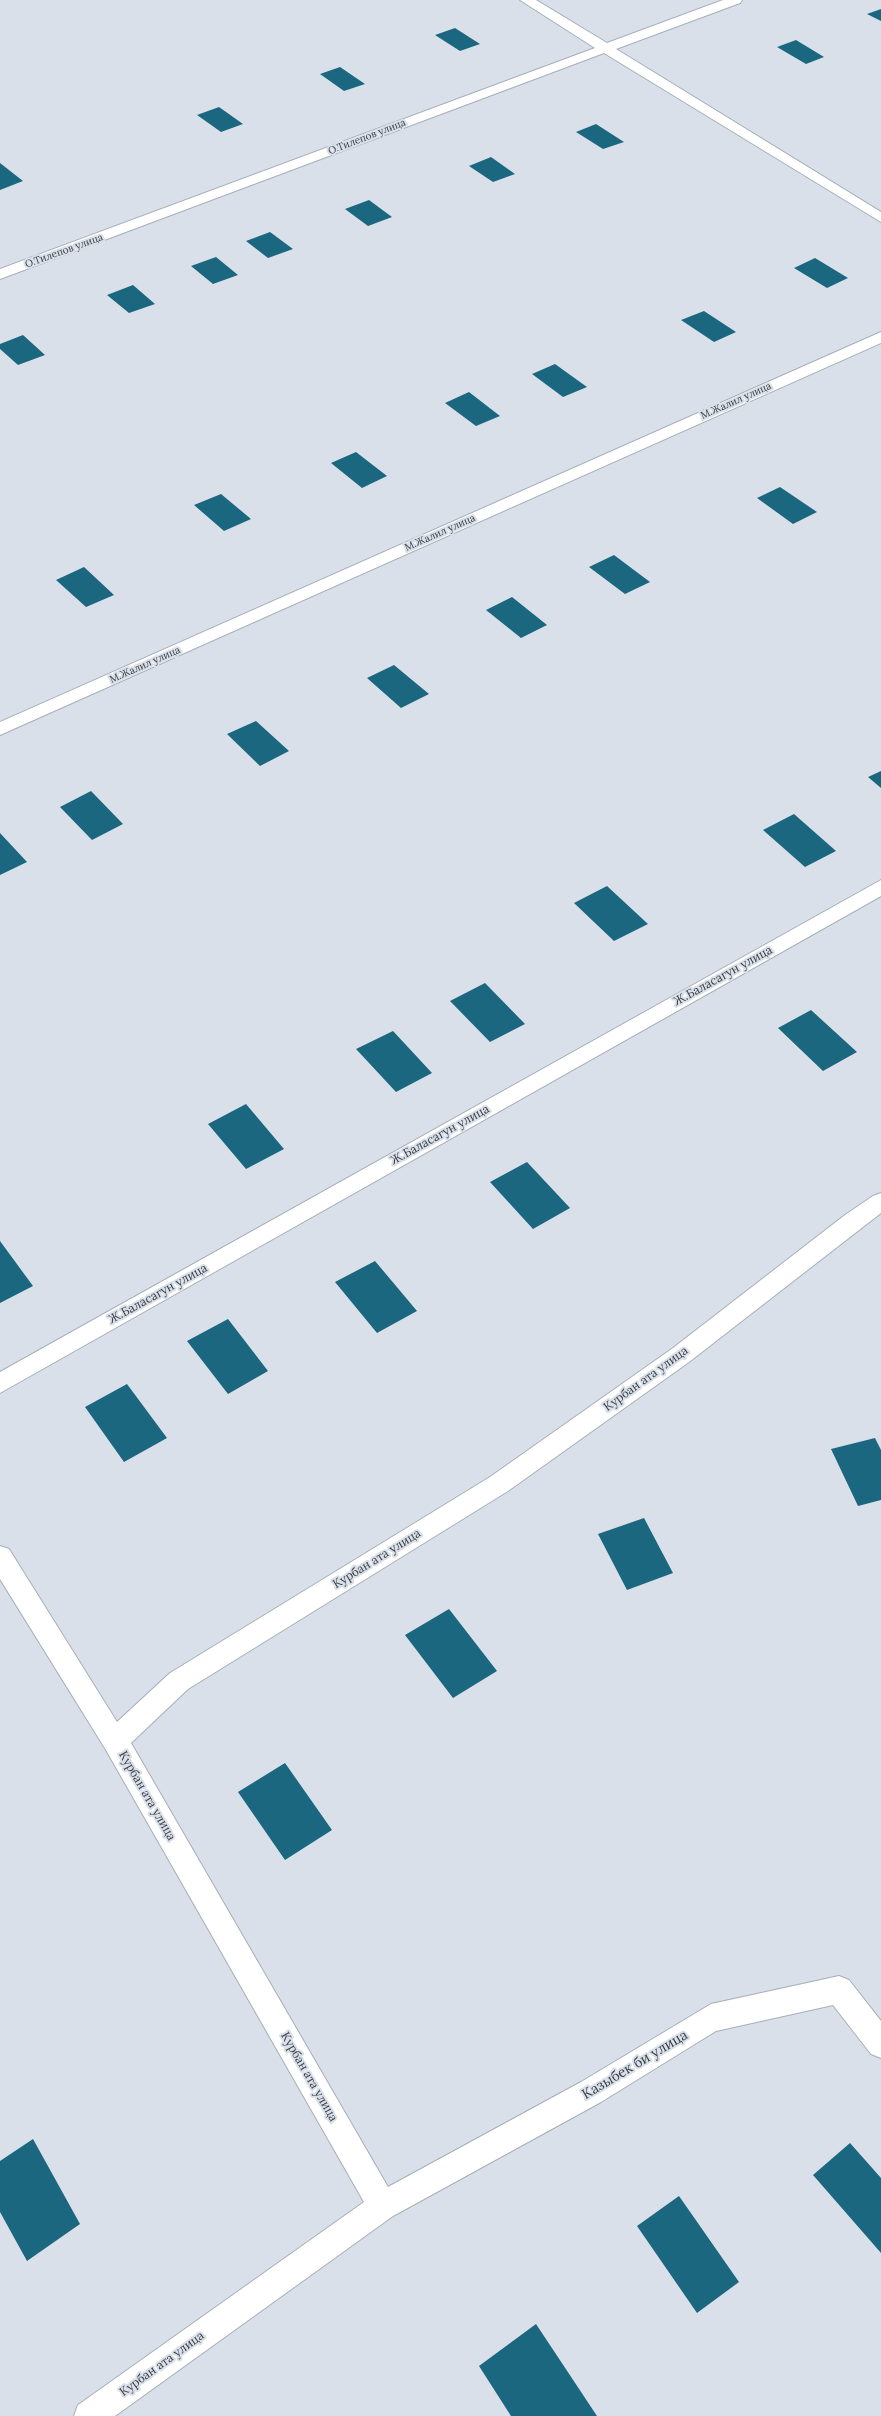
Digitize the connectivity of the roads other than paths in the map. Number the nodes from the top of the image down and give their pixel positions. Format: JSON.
{"nodes":[{"id":1,"x":527,"y":0,"type":"edge"},
{"id":2,"x":735,"y":0,"type":"edge"},
{"id":3,"x":604,"y":48,"type":"junction"},
{"id":4,"x":881,"y":218,"type":"edge"},
{"id":5,"x":0,"y":274,"type":"edge"},
{"id":6,"x":881,"y":337,"type":"edge"},
{"id":7,"x":0,"y":729,"type":"edge"},
{"id":8,"x":881,"y":886,"type":"edge"},
{"id":9,"x":881,"y":1202,"type":"edge"},
{"id":10,"x":0,"y":1383,"type":"edge"},
{"id":11,"x":0,"y":1556,"type":"edge"},
{"id":12,"x":115,"y":1741,"type":"junction"},
{"id":13,"x":881,"y":2044,"type":"edge"},
{"id":14,"x":383,"y":2206,"type":"junction"},
{"id":15,"x":89,"y":2416,"type":"edge"}],
"edges":[{"from":1,"to":3,"type":"street"},
{"from":2,"to":3,"type":"street","name":"О.Тилепов улица"},
{"from":3,"to":4,"type":"street"},
{"from":3,"to":5,"type":"street","name":"О.Тилепов улица"},
{"from":6,"to":7,"type":"street","name":"М.Жалил улица"},
{"from":8,"to":10,"type":"street","name":"Ж.Баласагун улица"},
{"from":9,"to":12,"type":"street","name":"Курбан ата улица"},
{"from":11,"to":12,"type":"street"},
{"from":12,"to":14,"type":"street","name":"Курбан ата улица"},
{"from":13,"to":14,"type":"street","name":"Казыбек би улица"},
{"from":14,"to":15,"type":"street","name":"Курбан ата улица"}]}
